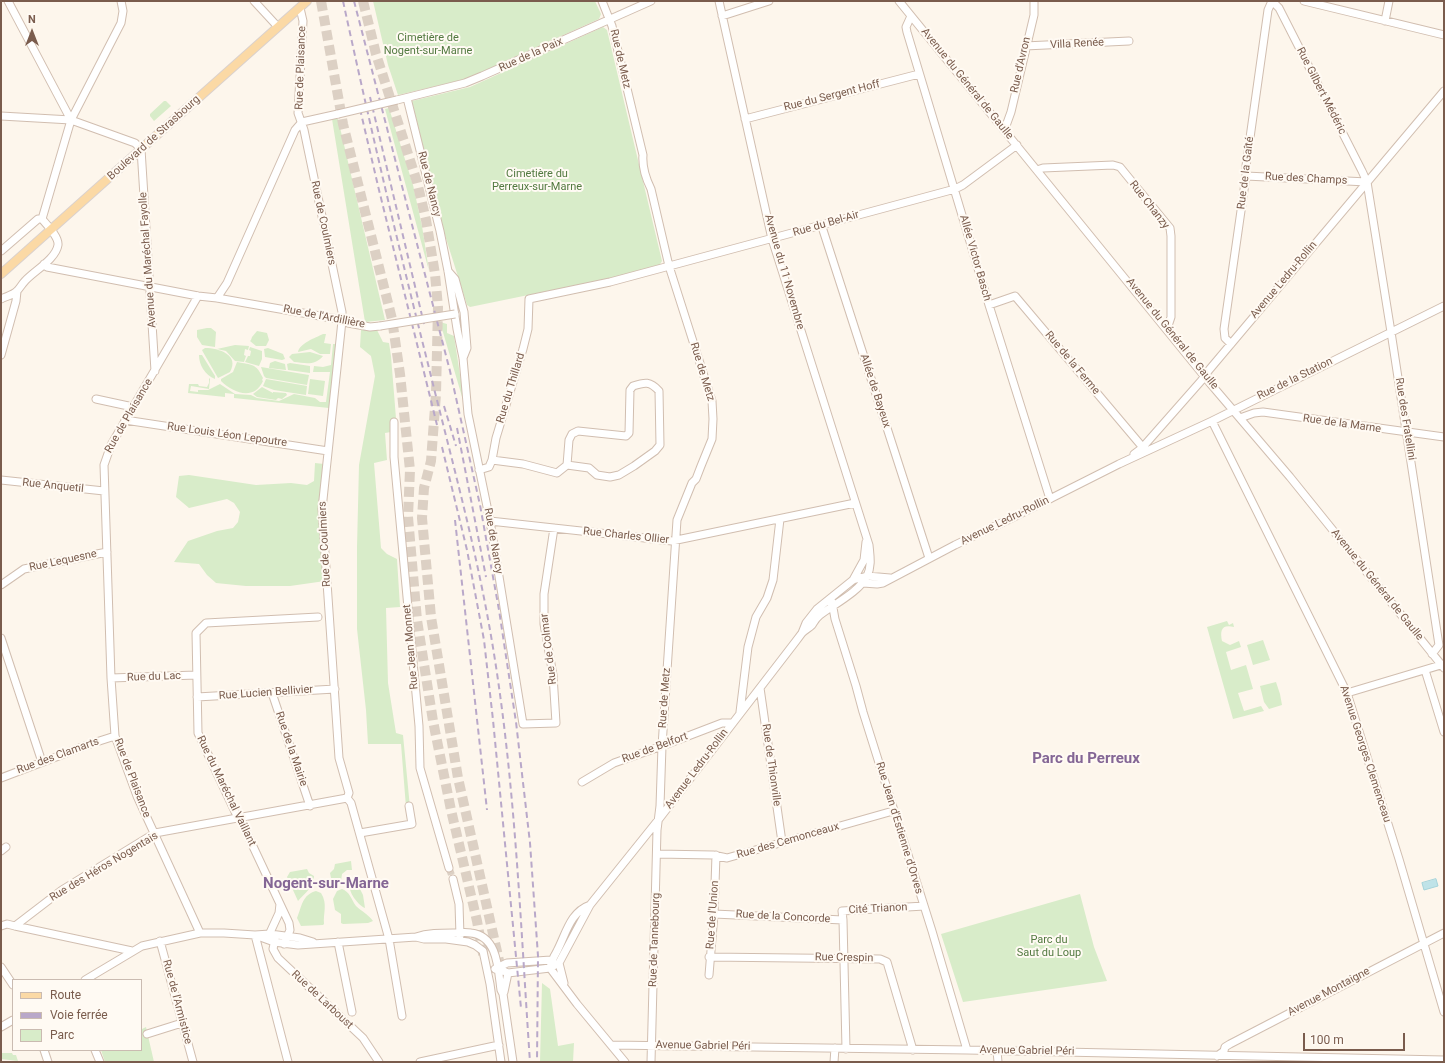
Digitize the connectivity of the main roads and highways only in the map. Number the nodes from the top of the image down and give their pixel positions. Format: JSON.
{"nodes":[{"id":1,"x":303,"y":3,"type":"edge"},
{"id":2,"x":1,"y":274,"type":"edge"}],
"edges":[{"from":1,"to":2,"type":"main road","name":"Boulevard de Strasbourg"}]}
